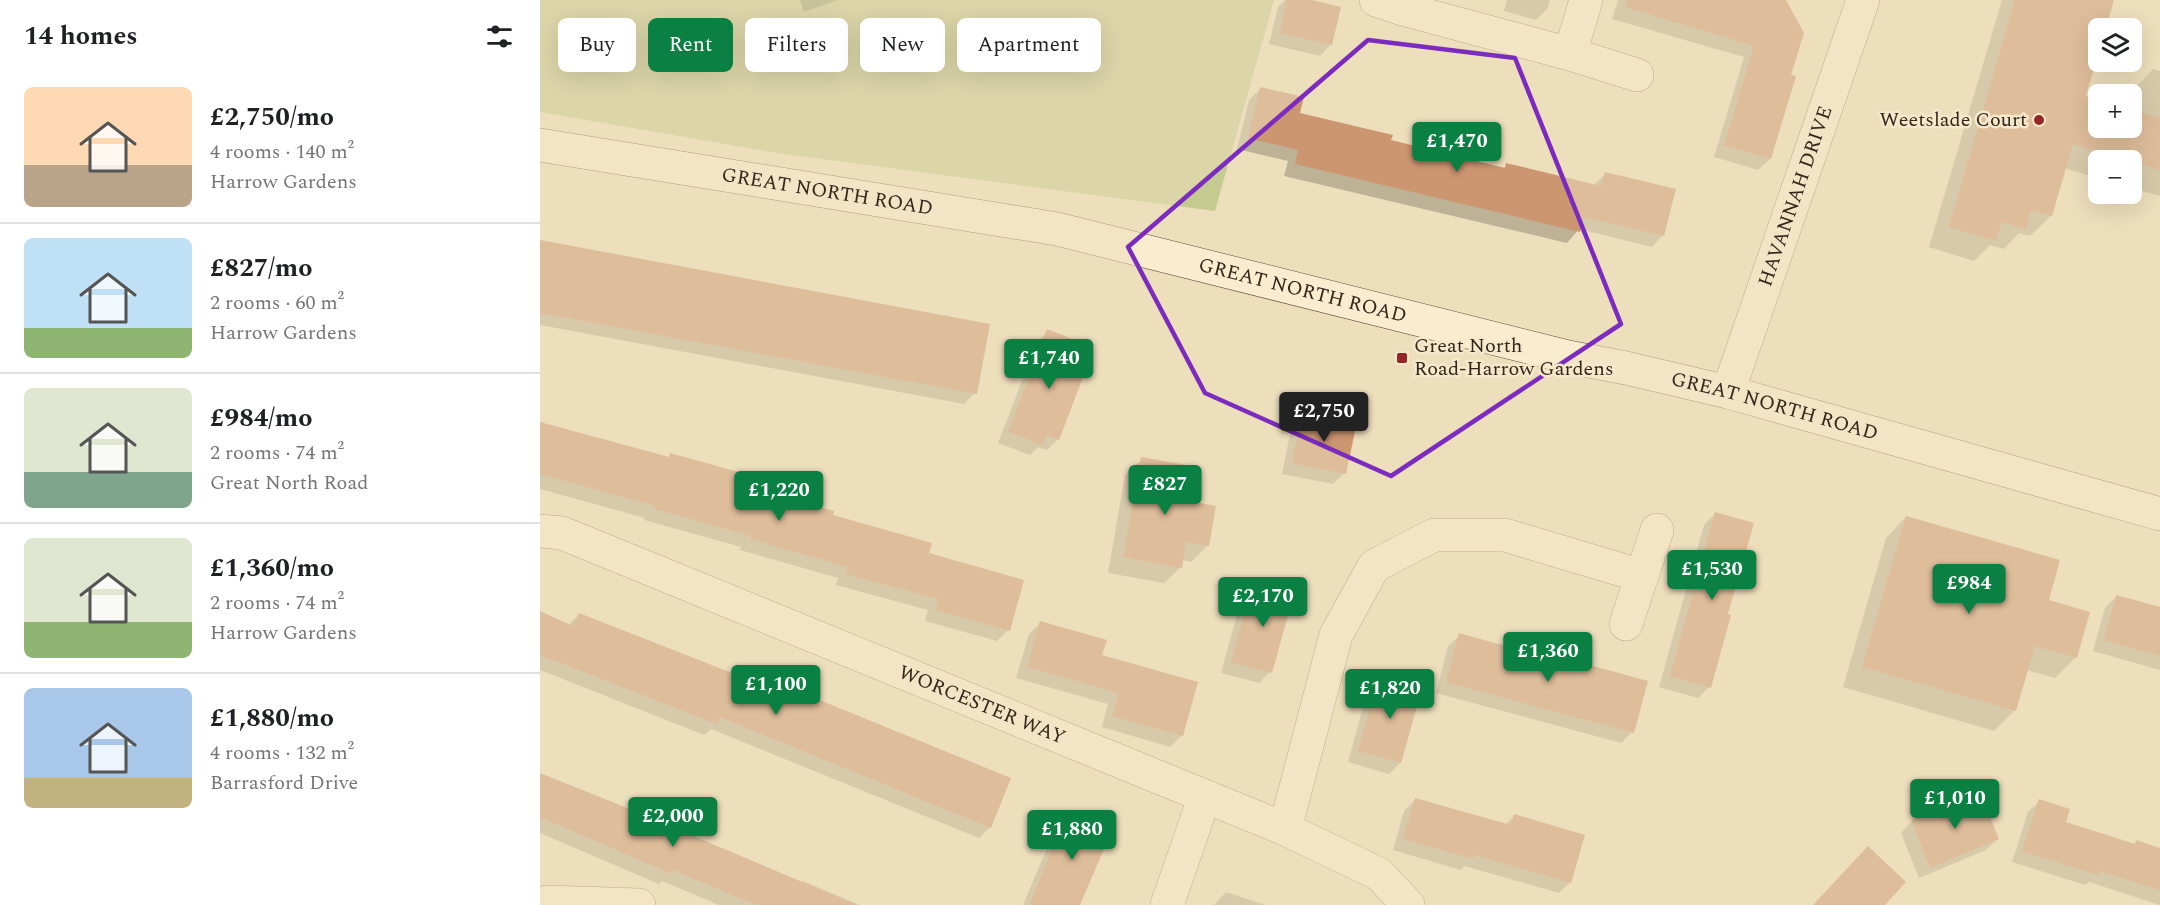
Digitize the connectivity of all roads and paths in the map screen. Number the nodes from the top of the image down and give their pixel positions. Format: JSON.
{"nodes":[{"id":1,"x":1376,"y":0,"type":"edge"},
{"id":2,"x":1586,"y":0,"type":"edge"},
{"id":3,"x":1863,"y":0,"type":"edge"},
{"id":4,"x":1570,"y":54,"type":"junction"},
{"id":5,"x":1637,"y":75,"type":"dead end"},
{"id":6,"x":540,"y":145,"type":"edge"},
{"id":7,"x":1728,"y":392,"type":"junction"},
{"id":8,"x":2160,"y":514,"type":"edge"},
{"id":9,"x":1657,"y":530,"type":"dead end"},
{"id":10,"x":540,"y":531,"type":"edge"},
{"id":11,"x":1642,"y":576,"type":"junction"},
{"id":12,"x":1626,"y":624,"type":"dead end"},
{"id":13,"x":1205,"y":796,"type":"junction"},
{"id":14,"x":1285,"y":829,"type":"junction"},
{"id":15,"x":543,"y":905,"type":"edge"},
{"id":16,"x":639,"y":905,"type":"edge"},
{"id":17,"x":1167,"y":905,"type":"edge"},
{"id":18,"x":1408,"y":905,"type":"edge"}],
"edges":[{"from":1,"to":4,"type":"street"},
{"from":2,"to":4,"type":"street"},
{"from":3,"to":7,"type":"street","name":"HAVANNAH DRIVE"},
{"from":4,"to":5,"type":"street"},
{"from":6,"to":7,"type":"street","name":"GREAT NORTH ROAD"},
{"from":7,"to":8,"type":"street","name":"GREAT NORTH ROAD"},
{"from":9,"to":11,"type":"street"},
{"from":10,"to":13,"type":"street","name":"WORCESTER WAY"},
{"from":11,"to":12,"type":"street"},
{"from":11,"to":14,"type":"street"},
{"from":13,"to":14,"type":"street","name":"WORCESTER WAY"},
{"from":13,"to":17,"type":"street"},
{"from":14,"to":18,"type":"street","name":"WORCESTER WAY"},
{"from":15,"to":16,"type":"street"}]}
